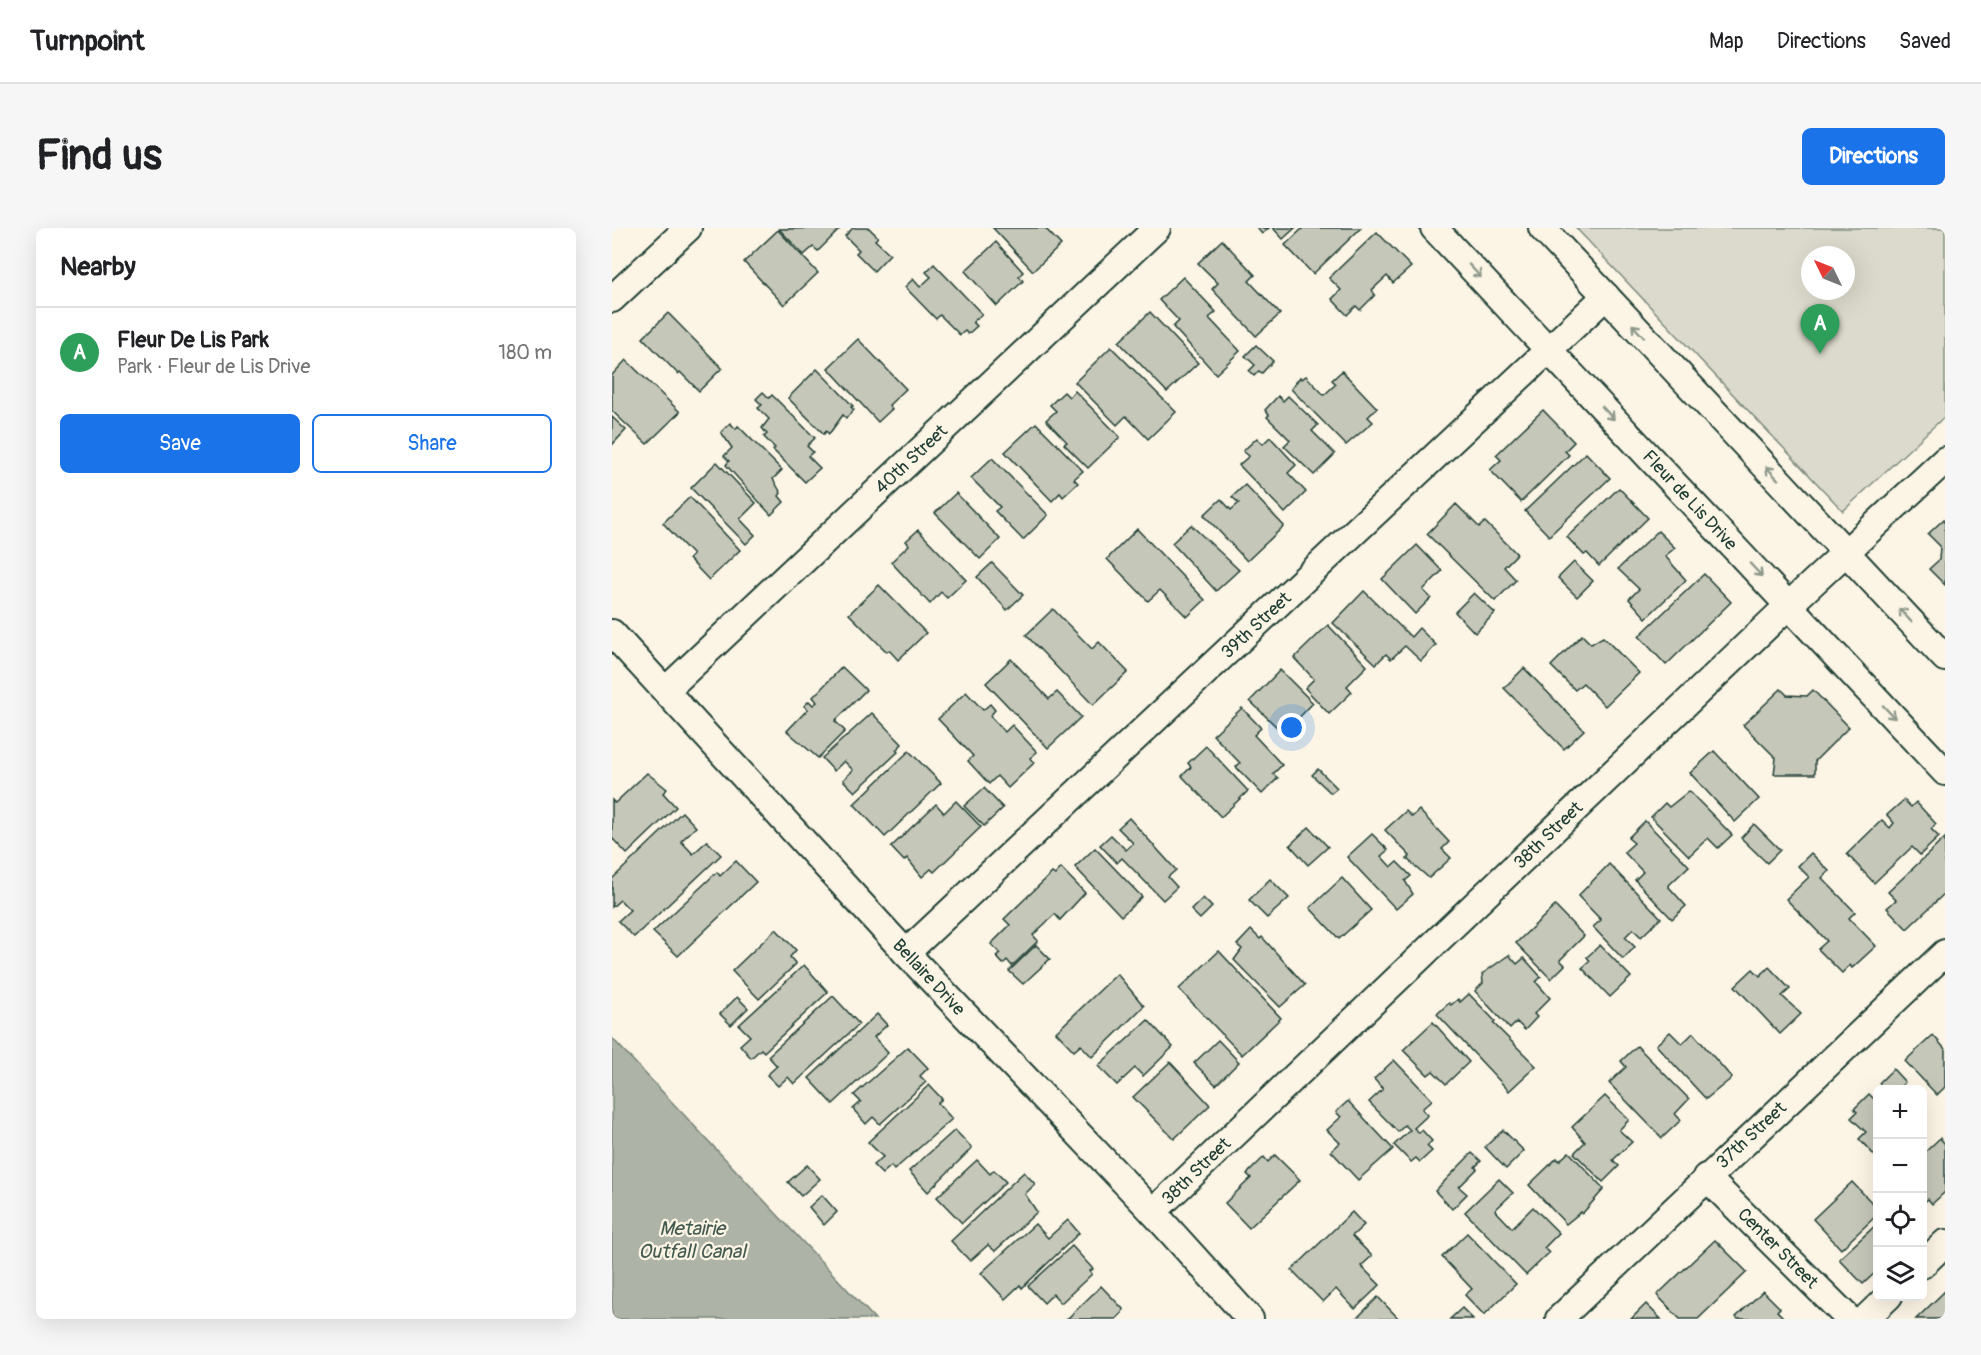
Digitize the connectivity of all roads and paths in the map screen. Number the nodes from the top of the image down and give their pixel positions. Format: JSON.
{"nodes":[{"id":1,"x":688,"y":228,"type":"edge"},
{"id":2,"x":1157,"y":228,"type":"edge"},
{"id":3,"x":1434,"y":228,"type":"edge"},
{"id":4,"x":1542,"y":228,"type":"edge"},
{"id":5,"x":1606,"y":296,"type":"junction"},
{"id":6,"x":612,"y":299,"type":"edge"},
{"id":7,"x":1548,"y":350,"type":"junction"},
{"id":8,"x":1945,"y":460,"type":"edge"},
{"id":9,"x":1847,"y":553,"type":"junction"},
{"id":10,"x":1789,"y":605,"type":"junction"},
{"id":11,"x":612,"y":633,"type":"edge"},
{"id":12,"x":1945,"y":658,"type":"edge"},
{"id":13,"x":666,"y":690,"type":"junction"},
{"id":14,"x":1945,"y":772,"type":"edge"},
{"id":15,"x":906,"y":953,"type":"junction"},
{"id":16,"x":1945,"y":953,"type":"edge"},
{"id":17,"x":1706,"y":1177,"type":"junction"},
{"id":18,"x":1153,"y":1212,"type":"junction"},
{"id":19,"x":1945,"y":1244,"type":"edge"},
{"id":20,"x":1927,"y":1261,"type":"edge"},
{"id":21,"x":1884,"y":1301,"type":"edge"},
{"id":22,"x":1250,"y":1319,"type":"edge"},
{"id":23,"x":1559,"y":1319,"type":"edge"},
{"id":24,"x":1849,"y":1319,"type":"edge"},
{"id":25,"x":1865,"y":1319,"type":"edge"}],
"edges":[{"from":1,"to":6,"type":"street"},
{"from":2,"to":13,"type":"street","name":"40th Street"},
{"from":3,"to":7,"type":"street","name":"Fleur de Lis Drive","one_way":true},
{"from":4,"to":5,"type":"street"},
{"from":5,"to":7,"type":"street","name":"39th Street"},
{"from":9,"to":5,"type":"street","one_way":true},
{"from":7,"to":10,"type":"street","name":"Fleur de Lis Drive","one_way":true},
{"from":7,"to":15,"type":"street","name":"39th Street"},
{"from":8,"to":9,"type":"street","name":"38th Street"},
{"from":9,"to":10,"type":"street","name":"38th Street"},
{"from":12,"to":9,"type":"street","one_way":true},
{"from":10,"to":14,"type":"street","name":"Fleur de Lis Drive","one_way":true},
{"from":10,"to":18,"type":"street","name":"38th Street"},
{"from":11,"to":13,"type":"street","name":"Bellaire Drive"},
{"from":13,"to":15,"type":"street","name":"Bellaire Drive"},
{"from":15,"to":18,"type":"street","name":"Bellaire Drive"},
{"from":16,"to":17,"type":"street","name":"37th Street"},
{"from":17,"to":23,"type":"street","name":"37th Street"},
{"from":17,"to":24,"type":"street","name":"Center Street"},
{"from":18,"to":22,"type":"street","name":"Bellaire Drive"},
{"from":19,"to":20,"type":"street"},
{"from":21,"to":25,"type":"street"}]}
